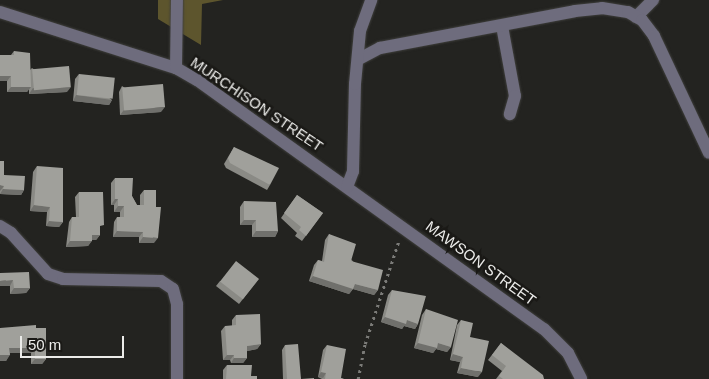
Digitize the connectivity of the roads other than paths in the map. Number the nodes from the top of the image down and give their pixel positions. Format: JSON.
{"nodes":[{"id":1,"x":177,"y":0,"type":"edge"},
{"id":2,"x":371,"y":0,"type":"edge"},
{"id":3,"x":653,"y":0,"type":"edge"},
{"id":4,"x":0,"y":12,"type":"edge"},
{"id":5,"x":636,"y":17,"type":"junction"},
{"id":6,"x":502,"y":26,"type":"junction"},
{"id":7,"x":359,"y":59,"type":"junction"},
{"id":8,"x":176,"y":68,"type":"junction"},
{"id":9,"x":510,"y":114,"type":"dead end"},
{"id":10,"x":709,"y":153,"type":"edge"},
{"id":11,"x":347,"y":187,"type":"junction"},
{"id":12,"x":0,"y":226,"type":"edge"},
{"id":13,"x":177,"y":379,"type":"edge"},
{"id":14,"x":581,"y":379,"type":"edge"}],
"edges":[{"from":1,"to":8,"type":"street"},
{"from":2,"to":7,"type":"street"},
{"from":3,"to":5,"type":"street"},
{"from":4,"to":8,"type":"street","name":"MURCHISON STREET"},
{"from":5,"to":6,"type":"street"},
{"from":5,"to":10,"type":"street"},
{"from":6,"to":7,"type":"street"},
{"from":6,"to":9,"type":"street"},
{"from":7,"to":11,"type":"street"},
{"from":8,"to":11,"type":"street","name":"MURCHISON STREET"},
{"from":11,"to":14,"type":"street","name":"MAWSON STREET"},
{"from":12,"to":13,"type":"street"}]}
